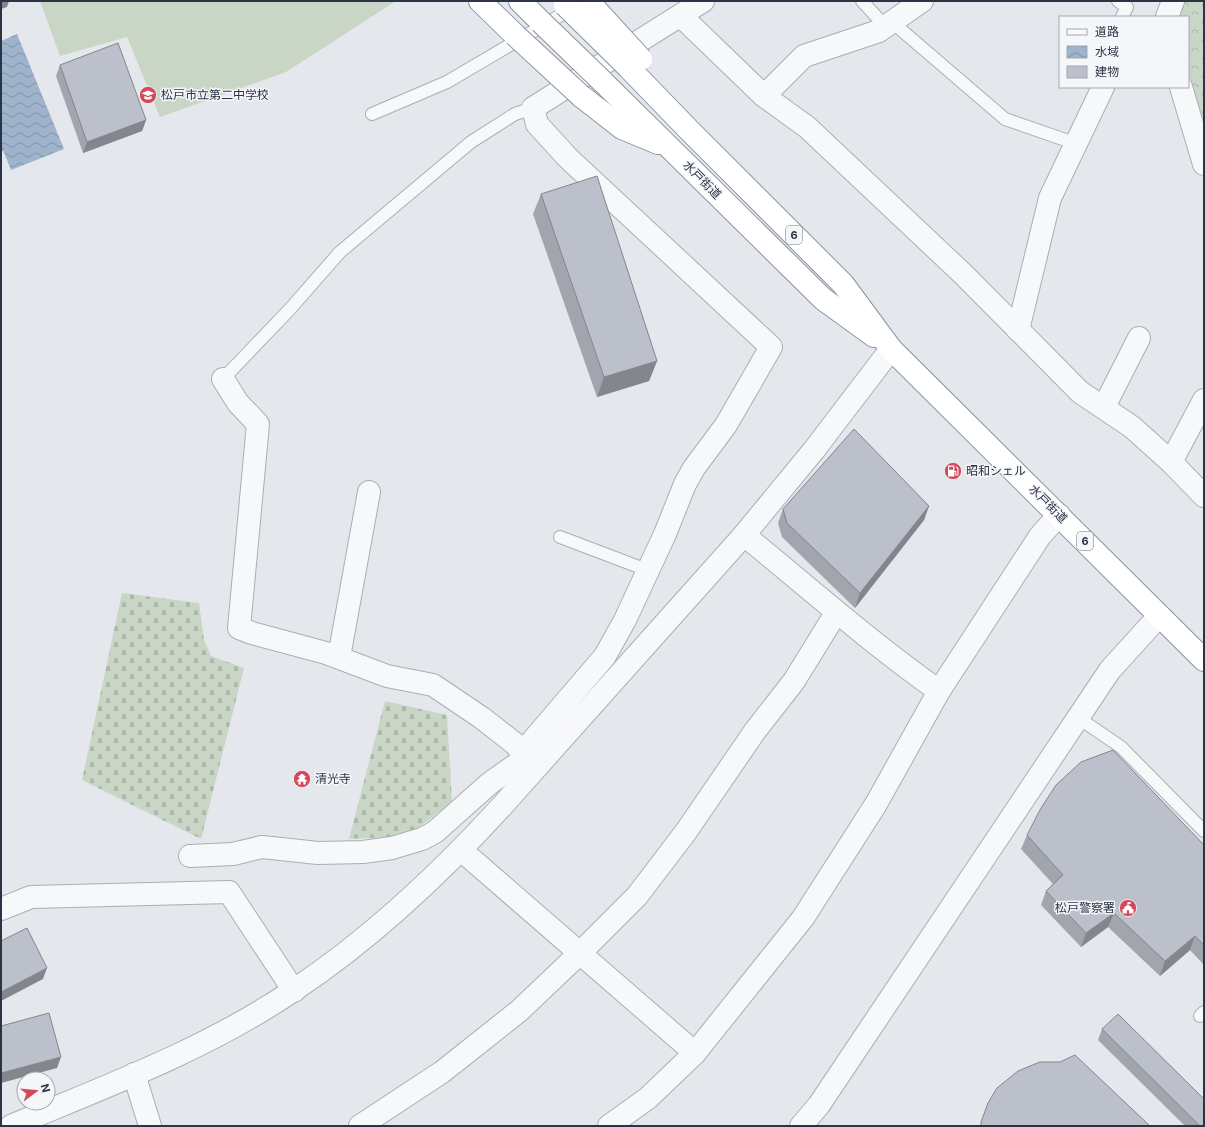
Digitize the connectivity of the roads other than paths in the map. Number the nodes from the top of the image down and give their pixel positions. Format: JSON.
{"nodes":[{"id":1,"x":480,"y":1,"type":"edge"},
{"id":2,"x":520,"y":1,"type":"edge"},
{"id":3,"x":588,"y":1,"type":"edge"},
{"id":4,"x":704,"y":1,"type":"edge"},
{"id":5,"x":862,"y":1,"type":"edge"},
{"id":6,"x":922,"y":1,"type":"edge"},
{"id":7,"x":1118,"y":1,"type":"edge"},
{"id":8,"x":1173,"y":1,"type":"edge"},
{"id":9,"x":557,"y":11,"type":"edge"},
{"id":10,"x":681,"y":16,"type":"junction"},
{"id":11,"x":1122,"y":16,"type":"edge"},
{"id":12,"x":1166,"y":16,"type":"edge"},
{"id":13,"x":888,"y":24,"type":"junction"},
{"id":14,"x":635,"y":63,"type":"junction"},
{"id":15,"x":1103,"y":88,"type":"edge"},
{"id":16,"x":1181,"y":88,"type":"edge"},
{"id":17,"x":764,"y":96,"type":"junction"},
{"id":18,"x":533,"y":108,"type":"junction"},
{"id":19,"x":372,"y":114,"type":"dead end"},
{"id":20,"x":1077,"y":144,"type":"junction"},
{"id":21,"x":669,"y":148,"type":"junction"},
{"id":22,"x":1204,"y":164,"type":"edge"},
{"id":23,"x":1018,"y":330,"type":"junction"},
{"id":24,"x":1139,"y":338,"type":"dead end"},
{"id":25,"x":892,"y":349,"type":"junction"},
{"id":26,"x":223,"y":379,"type":"joint"},
{"id":27,"x":1204,"y":400,"type":"edge"},
{"id":28,"x":1104,"y":407,"type":"junction"},
{"id":29,"x":1171,"y":462,"type":"junction"},
{"id":30,"x":369,"y":492,"type":"dead end"},
{"id":31,"x":1204,"y":496,"type":"edge"},
{"id":32,"x":1059,"y":515,"type":"junction"},
{"id":33,"x":744,"y":535,"type":"junction"},
{"id":34,"x":560,"y":537,"type":"dead end"},
{"id":35,"x":647,"y":570,"type":"junction"},
{"id":36,"x":836,"y":613,"type":"junction"},
{"id":37,"x":1159,"y":616,"type":"junction"},
{"id":38,"x":339,"y":657,"type":"junction"},
{"id":39,"x":1204,"y":660,"type":"edge"},
{"id":40,"x":939,"y":691,"type":"junction"},
{"id":41,"x":1077,"y":717,"type":"junction"},
{"id":42,"x":529,"y":759,"type":"junction"},
{"id":43,"x":1204,"y":831,"type":"edge"},
{"id":44,"x":461,"y":850,"type":"junction"},
{"id":45,"x":190,"y":856,"type":"dead end"},
{"id":46,"x":1,"y":910,"type":"edge"},
{"id":47,"x":580,"y":954,"type":"junction"},
{"id":48,"x":294,"y":991,"type":"junction"},
{"id":49,"x":695,"y":1053,"type":"junction"},
{"id":50,"x":134,"y":1074,"type":"junction"},
{"id":51,"x":11,"y":1126,"type":"edge"},
{"id":52,"x":150,"y":1126,"type":"edge"},
{"id":53,"x":360,"y":1126,"type":"edge"},
{"id":54,"x":609,"y":1126,"type":"edge"},
{"id":55,"x":801,"y":1126,"type":"edge"}],
"edges":[{"from":1,"to":21,"type":"highway","bridge":true},
{"from":2,"to":9,"type":"highway","name":"水戸街道","number":"6"},
{"from":3,"to":9,"type":"street"},
{"from":3,"to":14,"type":"highway","bridge":true},
{"from":4,"to":10,"type":"street"},
{"from":5,"to":13,"type":"lane"},
{"from":6,"to":13,"type":"street"},
{"from":7,"to":11,"type":"lane"},
{"from":8,"to":12,"type":"street"},
{"from":9,"to":14,"type":"highway","name":"水戸街道","number":"6","bridge":true},
{"from":9,"to":19,"type":"lane"},
{"from":9,"to":21,"type":"highway","name":"水戸街道","number":"6","bridge":true},
{"from":10,"to":17,"type":"street"},
{"from":10,"to":18,"type":"street"},
{"from":13,"to":17,"type":"street"},
{"from":13,"to":20,"type":"lane"},
{"from":14,"to":25,"type":"highway","name":"水戸街道","number":"6"},
{"from":15,"to":20,"type":"street"},
{"from":16,"to":22,"type":"street"},
{"from":17,"to":23,"type":"street"},
{"from":18,"to":26,"type":"lane"},
{"from":18,"to":35,"type":"street"},
{"from":20,"to":23,"type":"street"},
{"from":21,"to":25,"type":"highway","name":"水戸街道","number":"6"},
{"from":23,"to":28,"type":"street"},
{"from":24,"to":28,"type":"street"},
{"from":25,"to":32,"type":"highway","name":"水戸街道","number":"6"},
{"from":25,"to":33,"type":"street"},
{"from":26,"to":38,"type":"street"},
{"from":27,"to":29,"type":"street"},
{"from":28,"to":29,"type":"street"},
{"from":29,"to":31,"type":"street"},
{"from":30,"to":38,"type":"street"},
{"from":32,"to":37,"type":"highway","name":"水戸街道","number":"6"},
{"from":32,"to":40,"type":"street"},
{"from":33,"to":36,"type":"street"},
{"from":33,"to":42,"type":"street"},
{"from":34,"to":35,"type":"lane"},
{"from":35,"to":42,"type":"street"},
{"from":36,"to":40,"type":"street"},
{"from":36,"to":47,"type":"street"},
{"from":37,"to":39,"type":"highway","name":"水戸街道","number":"6"},
{"from":37,"to":41,"type":"street"},
{"from":38,"to":42,"type":"street"},
{"from":40,"to":49,"type":"street"},
{"from":41,"to":43,"type":"lane"},
{"from":41,"to":55,"type":"street"},
{"from":42,"to":44,"type":"street"},
{"from":42,"to":45,"type":"street"},
{"from":44,"to":47,"type":"street"},
{"from":44,"to":48,"type":"street"},
{"from":46,"to":48,"type":"street"},
{"from":47,"to":49,"type":"street"},
{"from":47,"to":53,"type":"street"},
{"from":48,"to":50,"type":"street"},
{"from":49,"to":54,"type":"street"},
{"from":50,"to":51,"type":"street"},
{"from":50,"to":52,"type":"street"}]}
